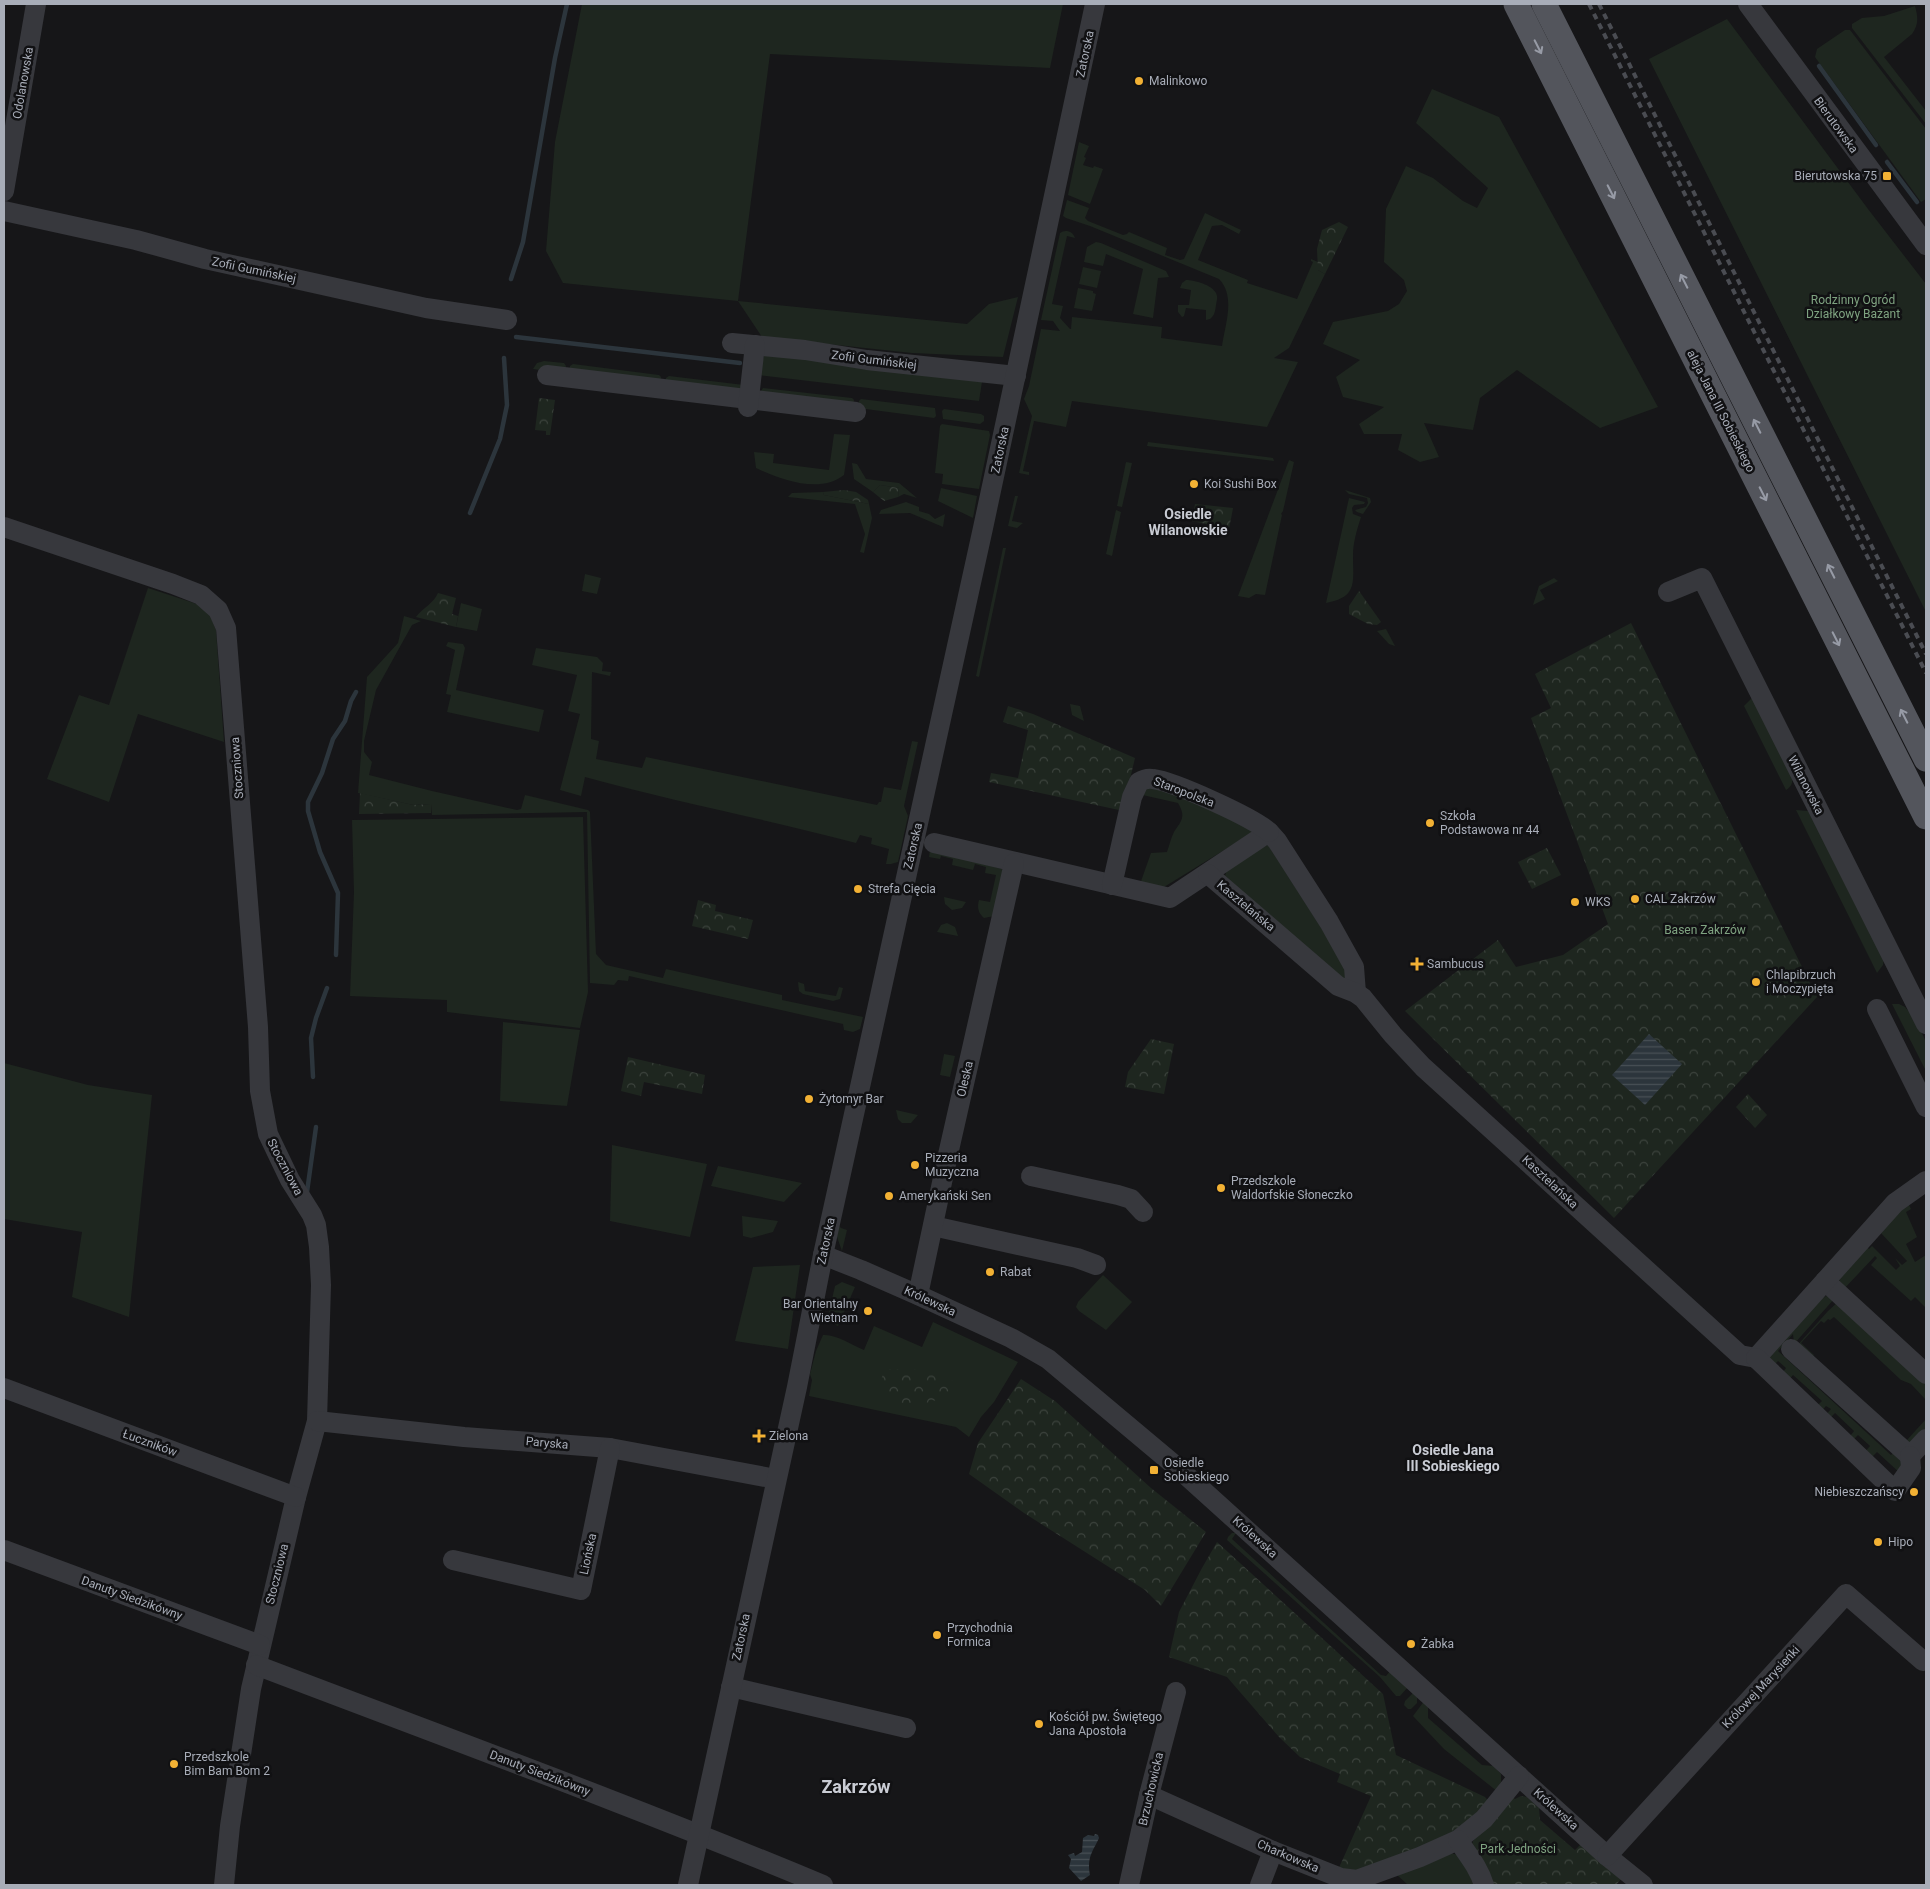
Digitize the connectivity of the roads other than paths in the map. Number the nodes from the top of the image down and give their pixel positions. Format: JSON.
{"nodes":[{"id":1,"x":36,"y":4,"type":"edge"},
{"id":2,"x":1095,"y":4,"type":"edge"},
{"id":3,"x":1516,"y":4,"type":"edge"},
{"id":4,"x":1544,"y":4,"type":"edge"},
{"id":5,"x":1748,"y":4,"type":"edge"},
{"id":6,"x":4,"y":191,"type":"edge"},
{"id":7,"x":4,"y":211,"type":"edge"},
{"id":8,"x":1926,"y":245,"type":"edge"},
{"id":9,"x":507,"y":320,"type":"dead end"},
{"id":10,"x":732,"y":343,"type":"dead end"},
{"id":11,"x":754,"y":345,"type":"junction"},
{"id":12,"x":547,"y":375,"type":"dead end"},
{"id":13,"x":1016,"y":376,"type":"junction"},
{"id":14,"x":748,"y":403,"type":"junction"},
{"id":15,"x":856,"y":412,"type":"dead end"},
{"id":16,"x":4,"y":527,"type":"edge"},
{"id":17,"x":1668,"y":592,"type":"dead end"},
{"id":18,"x":1926,"y":759,"type":"edge"},
{"id":19,"x":1926,"y":817,"type":"edge"},
{"id":20,"x":1269,"y":832,"type":"junction"},
{"id":21,"x":934,"y":844,"type":"dead end"},
{"id":22,"x":1014,"y":863,"type":"junction"},
{"id":23,"x":1208,"y":874,"type":"junction"},
{"id":24,"x":1112,"y":885,"type":"junction"},
{"id":25,"x":1356,"y":993,"type":"junction"},
{"id":26,"x":1877,"y":1008,"type":"dead end"},
{"id":27,"x":1926,"y":1024,"type":"edge"},
{"id":28,"x":1926,"y":1107,"type":"edge"},
{"id":29,"x":1030,"y":1176,"type":"dead end"},
{"id":30,"x":1926,"y":1181,"type":"edge"},
{"id":31,"x":1143,"y":1212,"type":"dead end"},
{"id":32,"x":932,"y":1226,"type":"junction"},
{"id":33,"x":823,"y":1255,"type":"junction"},
{"id":34,"x":1096,"y":1265,"type":"dead end"},
{"id":35,"x":1825,"y":1281,"type":"junction"},
{"id":36,"x":918,"y":1295,"type":"junction"},
{"id":37,"x":1791,"y":1349,"type":"dead end"},
{"id":38,"x":1756,"y":1358,"type":"junction"},
{"id":39,"x":1926,"y":1374,"type":"edge"},
{"id":40,"x":4,"y":1388,"type":"edge"},
{"id":41,"x":317,"y":1422,"type":"junction"},
{"id":42,"x":1926,"y":1439,"type":"edge"},
{"id":43,"x":610,"y":1448,"type":"junction"},
{"id":44,"x":1910,"y":1456,"type":"junction"},
{"id":45,"x":776,"y":1479,"type":"junction"},
{"id":46,"x":296,"y":1497,"type":"junction"},
{"id":47,"x":4,"y":1550,"type":"edge"},
{"id":48,"x":453,"y":1560,"type":"dead end"},
{"id":49,"x":260,"y":1644,"type":"junction"},
{"id":50,"x":1923,"y":1661,"type":"dead end"},
{"id":51,"x":256,"y":1665,"type":"junction"},
{"id":52,"x":730,"y":1687,"type":"junction"},
{"id":53,"x":1176,"y":1692,"type":"dead end"},
{"id":54,"x":906,"y":1728,"type":"dead end"},
{"id":55,"x":1520,"y":1776,"type":"junction"},
{"id":56,"x":1149,"y":1795,"type":"junction"},
{"id":57,"x":699,"y":1834,"type":"junction"},
{"id":58,"x":1458,"y":1840,"type":"junction"},
{"id":59,"x":1273,"y":1851,"type":"junction"},
{"id":60,"x":1607,"y":1856,"type":"junction"},
{"id":61,"x":1372,"y":1880,"type":"edge"},
{"id":62,"x":224,"y":1885,"type":"edge"},
{"id":63,"x":688,"y":1885,"type":"edge"},
{"id":64,"x":823,"y":1885,"type":"edge"},
{"id":65,"x":1129,"y":1885,"type":"edge"},
{"id":66,"x":1260,"y":1885,"type":"edge"},
{"id":67,"x":1484,"y":1885,"type":"edge"},
{"id":68,"x":1643,"y":1885,"type":"edge"}],
"edges":[{"from":1,"to":6,"type":"street","name":"Odolanowska"},
{"from":2,"to":13,"type":"street","name":"Zatorska"},
{"from":3,"to":19,"type":"main road","name":"aleja Jana III Sobieskiego","one_way":true},
{"from":18,"to":4,"type":"main road","name":"aleja Jana III Sobieskiego","one_way":true},
{"from":5,"to":8,"type":"street","name":"Bierutowska"},
{"from":7,"to":9,"type":"street","name":"Zofii Gumińskiej"},
{"from":10,"to":11,"type":"street","name":"Zofii Gumińskiej"},
{"from":11,"to":13,"type":"street","name":"Zofii Gumińskiej"},
{"from":11,"to":14,"type":"street"},
{"from":12,"to":14,"type":"street"},
{"from":13,"to":33,"type":"street","name":"Zatorska"},
{"from":14,"to":15,"type":"street"},
{"from":16,"to":41,"type":"street","name":"Stoczniowa"},
{"from":17,"to":27,"type":"street","name":"Wilanowska"},
{"from":20,"to":23,"type":"street","name":"Kasztelańska"},
{"from":20,"to":24,"type":"street","name":"Staropolska"},
{"from":20,"to":25,"type":"street"},
{"from":21,"to":22,"type":"street"},
{"from":22,"to":24,"type":"street"},
{"from":22,"to":32,"type":"street","name":"Oleska"},
{"from":23,"to":24,"type":"street","name":"Kasztelańska"},
{"from":23,"to":25,"type":"street","name":"Kasztelańska"},
{"from":25,"to":38,"type":"street","name":"Kasztelańska"},
{"from":26,"to":28,"type":"street"},
{"from":29,"to":31,"type":"street"},
{"from":30,"to":35,"type":"street"},
{"from":32,"to":34,"type":"street"},
{"from":32,"to":36,"type":"street","name":"Oleska"},
{"from":33,"to":36,"type":"street","name":"Królewska"},
{"from":33,"to":45,"type":"street","name":"Zatorska"},
{"from":35,"to":38,"type":"street"},
{"from":35,"to":39,"type":"street"},
{"from":36,"to":55,"type":"street","name":"Królewska"},
{"from":37,"to":44,"type":"street"},
{"from":38,"to":44,"type":"street"},
{"from":40,"to":46,"type":"street","name":"Łuczników"},
{"from":41,"to":43,"type":"street","name":"Paryska"},
{"from":41,"to":46,"type":"street","name":"Stoczniowa"},
{"from":42,"to":44,"type":"street"},
{"from":43,"to":45,"type":"street","name":"Paryska"},
{"from":43,"to":48,"type":"street","name":"Liońska"},
{"from":45,"to":52,"type":"street","name":"Zatorska"},
{"from":46,"to":49,"type":"street","name":"Stoczniowa"},
{"from":47,"to":49,"type":"street","name":"Danuty Siedzikówny"},
{"from":49,"to":51,"type":"street","name":"Stoczniowa"},
{"from":50,"to":60,"type":"street","name":"Królowej Marysieńki"},
{"from":51,"to":57,"type":"street","name":"Danuty Siedzikówny"},
{"from":51,"to":62,"type":"street","name":"Stoczniowa"},
{"from":52,"to":54,"type":"street"},
{"from":52,"to":57,"type":"street","name":"Zatorska"},
{"from":53,"to":56,"type":"street","name":"Brzuchowicka"},
{"from":55,"to":58,"type":"street","name":"Charkowska"},
{"from":55,"to":60,"type":"street","name":"Królewska"},
{"from":56,"to":59,"type":"street","name":"Charkowska"},
{"from":56,"to":65,"type":"street","name":"Brzuchowicka"},
{"from":57,"to":63,"type":"street","name":"Zatorska"},
{"from":57,"to":64,"type":"street","name":"Danuty Siedzikówny"},
{"from":58,"to":61,"type":"street","name":"Charkowska"},
{"from":58,"to":67,"type":"street"},
{"from":59,"to":61,"type":"street","name":"Charkowska"},
{"from":59,"to":66,"type":"street"},
{"from":60,"to":68,"type":"street","name":"Królewska"}]}
